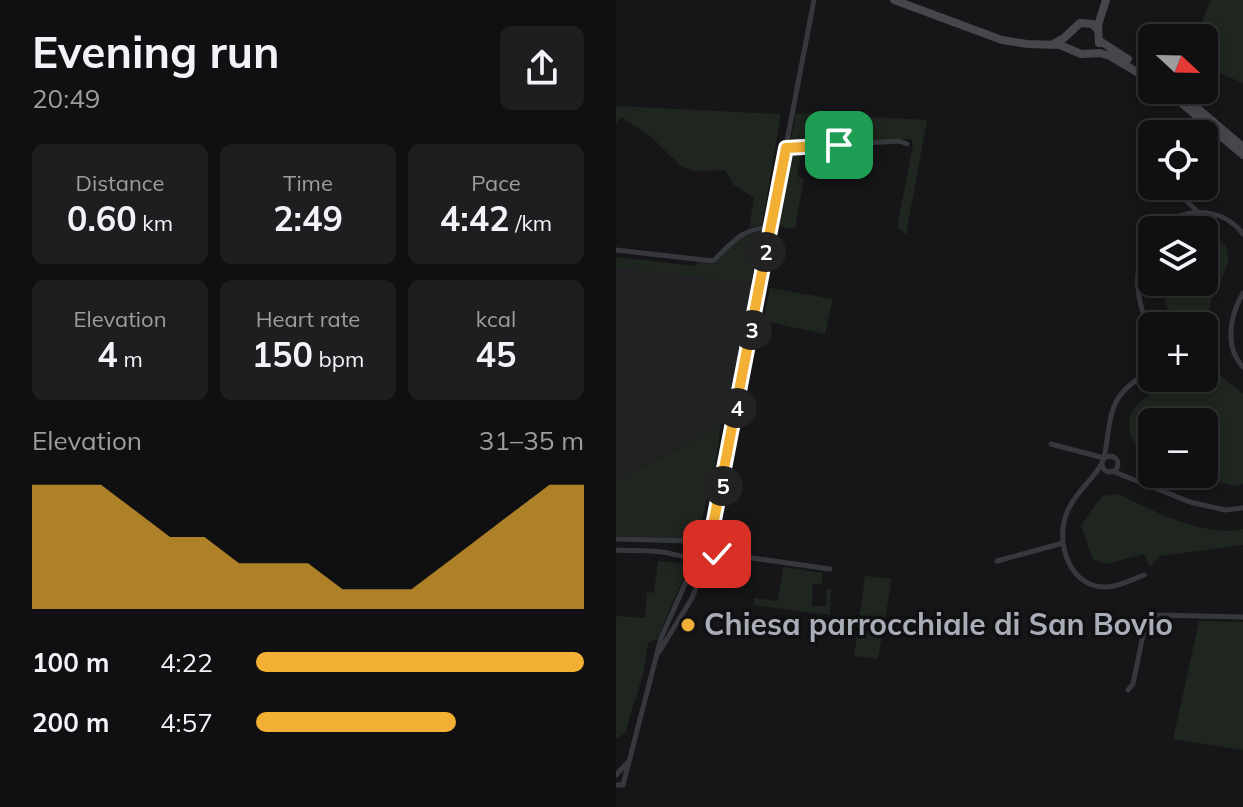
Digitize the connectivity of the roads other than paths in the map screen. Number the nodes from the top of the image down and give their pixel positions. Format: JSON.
{"nodes":[{"id":1,"x":814,"y":0,"type":"edge"},
{"id":2,"x":894,"y":0,"type":"edge"},
{"id":3,"x":1106,"y":0,"type":"edge"},
{"id":4,"x":1102,"y":10,"type":"junction"},
{"id":5,"x":1089,"y":23,"type":"junction"},
{"id":6,"x":1098,"y":30,"type":"junction"},
{"id":7,"x":1070,"y":33,"type":"junction"},
{"id":8,"x":1100,"y":41,"type":"junction"},
{"id":9,"x":1052,"y":44,"type":"junction"},
{"id":10,"x":1073,"y":49,"type":"junction"},
{"id":11,"x":1091,"y":53,"type":"junction"},
{"id":12,"x":1138,"y":65,"type":"edge"},
{"id":13,"x":1138,"y":73,"type":"edge"},
{"id":14,"x":1183,"y":104,"type":"edge"},
{"id":15,"x":1192,"y":104,"type":"edge"},
{"id":16,"x":907,"y":144,"type":"dead end"},
{"id":17,"x":1243,"y":147,"type":"edge"},
{"id":18,"x":786,"y":148,"type":"junction"},
{"id":19,"x":1243,"y":155,"type":"edge"},
{"id":20,"x":1186,"y":200,"type":"edge"},
{"id":21,"x":1198,"y":212,"type":"junction"},
{"id":22,"x":1183,"y":216,"type":"edge"},
{"id":23,"x":771,"y":227,"type":"junction"},
{"id":24,"x":1243,"y":234,"type":"edge"},
{"id":25,"x":616,"y":250,"type":"edge"},
{"id":26,"x":1243,"y":293,"type":"edge"},
{"id":27,"x":1243,"y":367,"type":"edge"},
{"id":28,"x":1138,"y":379,"type":"edge"},
{"id":29,"x":1107,"y":437,"type":"junction"},
{"id":30,"x":1051,"y":444,"type":"dead end"},
{"id":31,"x":1116,"y":459,"type":"junction"},
{"id":32,"x":1103,"y":461,"type":"junction"},
{"id":33,"x":1111,"y":471,"type":"junction"},
{"id":34,"x":1130,"y":476,"type":"junction"},
{"id":35,"x":1090,"y":482,"type":"junction"},
{"id":36,"x":723,"y":483,"type":"junction"},
{"id":37,"x":1243,"y":508,"type":"edge"},
{"id":38,"x":700,"y":536,"type":"junction"},
{"id":39,"x":616,"y":539,"type":"edge"},
{"id":40,"x":693,"y":541,"type":"junction"},
{"id":41,"x":710,"y":541,"type":"junction"},
{"id":42,"x":1063,"y":543,"type":"junction"},
{"id":43,"x":616,"y":550,"type":"edge"},
{"id":44,"x":710,"y":553,"type":"junction"},
{"id":45,"x":697,"y":556,"type":"junction"},
{"id":46,"x":997,"y":561,"type":"dead end"},
{"id":47,"x":830,"y":569,"type":"dead end"},
{"id":48,"x":1144,"y":575,"type":"dead end"},
{"id":49,"x":1243,"y":617,"type":"edge"},
{"id":50,"x":657,"y":656,"type":"junction"},
{"id":51,"x":1128,"y":690,"type":"dead end"},
{"id":52,"x":630,"y":758,"type":"junction"},
{"id":53,"x":616,"y":775,"type":"edge"},
{"id":54,"x":620,"y":785,"type":"edge"}],
"edges":[{"from":1,"to":18,"type":"street"},
{"from":2,"to":9,"type":"main road"},
{"from":3,"to":4,"type":"main road"},
{"from":4,"to":5,"type":"main road"},
{"from":4,"to":6,"type":"main road"},
{"from":5,"to":6,"type":"main road"},
{"from":5,"to":7,"type":"main road"},
{"from":6,"to":8,"type":"main road"},
{"from":7,"to":9,"type":"main road"},
{"from":7,"to":10,"type":"main road"},
{"from":8,"to":11,"type":"main road"},
{"from":8,"to":12,"type":"main road"},
{"from":9,"to":10,"type":"main road"},
{"from":10,"to":11,"type":"main road"},
{"from":11,"to":13,"type":"main road"},
{"from":14,"to":19,"type":"main road"},
{"from":15,"to":17,"type":"main road"},
{"from":16,"to":18,"type":"street"},
{"from":18,"to":23,"type":"street"},
{"from":20,"to":21,"type":"street"},
{"from":21,"to":22,"type":"street"},
{"from":21,"to":24,"type":"street"},
{"from":23,"to":25,"type":"street"},
{"from":23,"to":36,"type":"street"},
{"from":26,"to":27,"type":"street"},
{"from":28,"to":29,"type":"street"},
{"from":29,"to":31,"type":"street"},
{"from":29,"to":32,"type":"street"},
{"from":30,"to":32,"type":"street"},
{"from":31,"to":32,"type":"street"},
{"from":31,"to":33,"type":"street"},
{"from":31,"to":34,"type":"street"},
{"from":32,"to":33,"type":"street"},
{"from":32,"to":35,"type":"street"},
{"from":33,"to":34,"type":"street"},
{"from":33,"to":35,"type":"street"},
{"from":34,"to":37,"type":"street"},
{"from":35,"to":42,"type":"street"},
{"from":36,"to":38,"type":"street"},
{"from":36,"to":41,"type":"street"},
{"from":38,"to":40,"type":"street"},
{"from":38,"to":41,"type":"street"},
{"from":39,"to":40,"type":"street"},
{"from":40,"to":45,"type":"street"},
{"from":41,"to":44,"type":"street"},
{"from":42,"to":46,"type":"street"},
{"from":42,"to":48,"type":"street"},
{"from":43,"to":45,"type":"street"},
{"from":44,"to":45,"type":"street"},
{"from":44,"to":47,"type":"street"},
{"from":44,"to":50,"type":"street"},
{"from":45,"to":50,"type":"street"},
{"from":49,"to":51,"type":"street"},
{"from":50,"to":52,"type":"street"},
{"from":52,"to":53,"type":"street"},
{"from":52,"to":54,"type":"street"}]}
